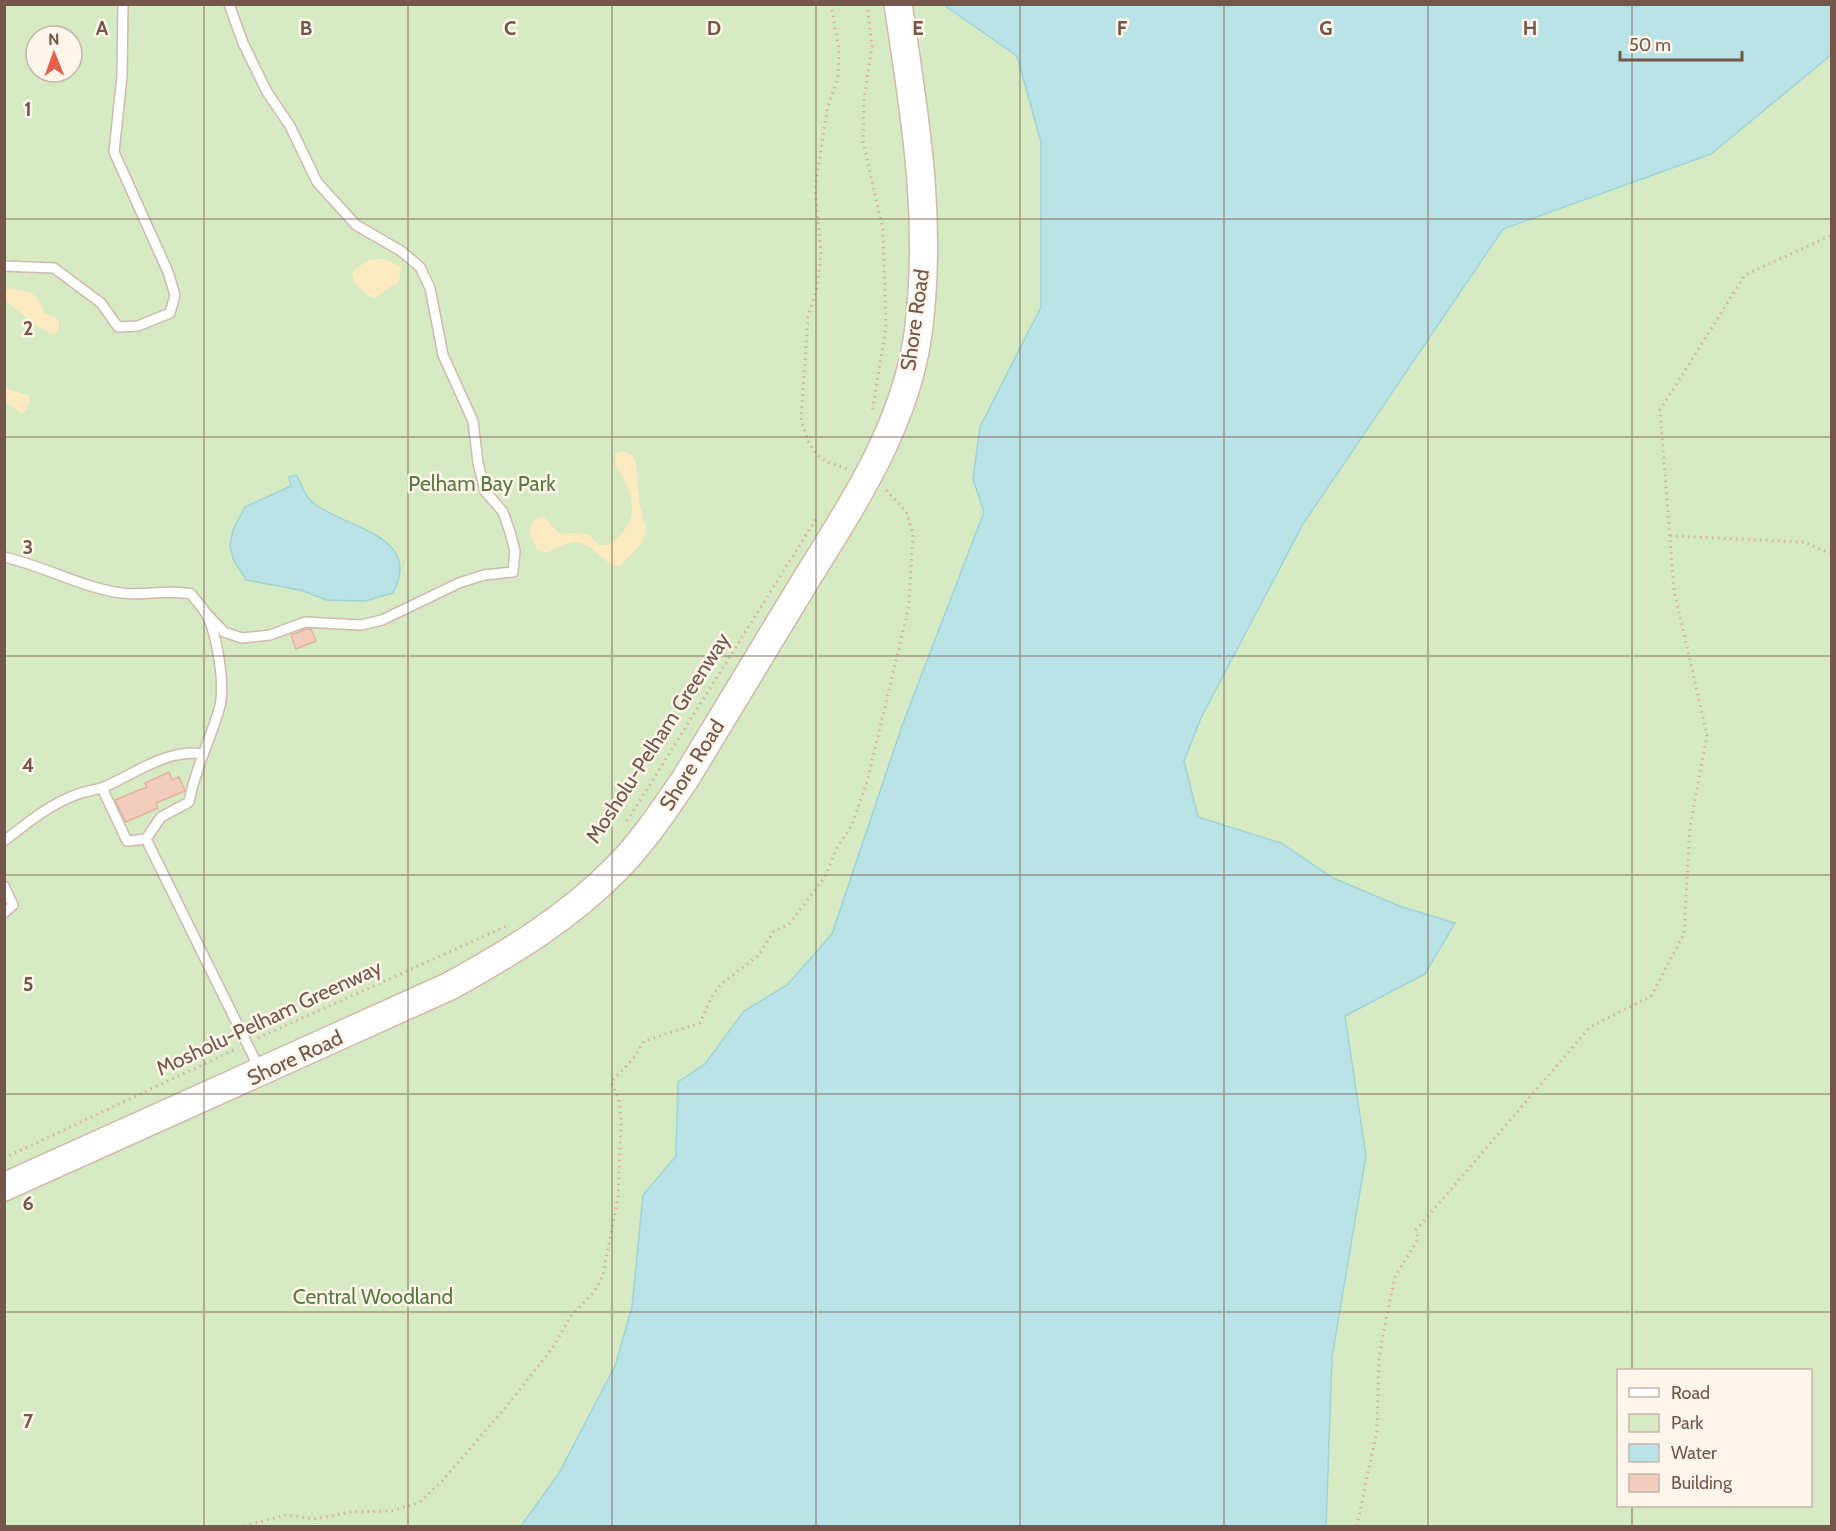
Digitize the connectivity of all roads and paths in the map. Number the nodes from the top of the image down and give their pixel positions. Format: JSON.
{"nodes":[{"id":1,"x":123,"y":4,"type":"edge"},
{"id":2,"x":229,"y":4,"type":"edge"},
{"id":3,"x":831,"y":4,"type":"edge"},
{"id":4,"x":867,"y":4,"type":"edge"},
{"id":5,"x":898,"y":4,"type":"edge"},
{"id":6,"x":1832,"y":236,"type":"edge"},
{"id":7,"x":4,"y":266,"type":"edge"},
{"id":8,"x":871,"y":417,"type":"dead end"},
{"id":9,"x":853,"y":459,"type":"dead end"},
{"id":10,"x":879,"y":484,"type":"dead end"},
{"id":11,"x":817,"y":517,"type":"dead end"},
{"id":12,"x":1670,"y":536,"type":"junction"},
{"id":13,"x":1832,"y":554,"type":"edge"},
{"id":14,"x":4,"y":557,"type":"edge"},
{"id":15,"x":206,"y":613,"type":"junction"},
{"id":16,"x":203,"y":754,"type":"junction"},
{"id":17,"x":102,"y":788,"type":"junction"},
{"id":18,"x":621,"y":829,"type":"dead end"},
{"id":19,"x":146,"y":839,"type":"junction"},
{"id":20,"x":4,"y":842,"type":"edge"},
{"id":21,"x":4,"y":886,"type":"edge"},
{"id":22,"x":4,"y":913,"type":"edge"},
{"id":23,"x":516,"y":921,"type":"dead end"},
{"id":24,"x":248,"y":1043,"type":"junction"},
{"id":25,"x":261,"y":1073,"type":"junction"},
{"id":26,"x":4,"y":1158,"type":"edge"},
{"id":27,"x":4,"y":1187,"type":"edge"},
{"id":28,"x":244,"y":1527,"type":"edge"},
{"id":29,"x":1358,"y":1527,"type":"edge"}],
"edges":[{"from":1,"to":7,"type":"lane"},
{"from":2,"to":15,"type":"lane"},
{"from":3,"to":9,"type":"path"},
{"from":4,"to":8,"type":"path"},
{"from":5,"to":25,"type":"main road","name":"Shore Road"},
{"from":6,"to":12,"type":"path"},
{"from":10,"to":28,"type":"path"},
{"from":11,"to":18,"type":"path","name":"Mosholu-Pelham Greenway"},
{"from":12,"to":13,"type":"path"},
{"from":12,"to":29,"type":"path"},
{"from":14,"to":15,"type":"lane"},
{"from":15,"to":16,"type":"lane"},
{"from":16,"to":17,"type":"lane"},
{"from":16,"to":19,"type":"lane"},
{"from":17,"to":19,"type":"lane"},
{"from":17,"to":20,"type":"lane"},
{"from":19,"to":24,"type":"lane"},
{"from":21,"to":22,"type":"lane"},
{"from":23,"to":24,"type":"path","name":"Mosholu-Pelham Greenway"},
{"from":24,"to":25,"type":"lane"},
{"from":24,"to":26,"type":"path","name":"Mosholu-Pelham Greenway"},
{"from":25,"to":27,"type":"main road","name":"Shore Road"}]}
